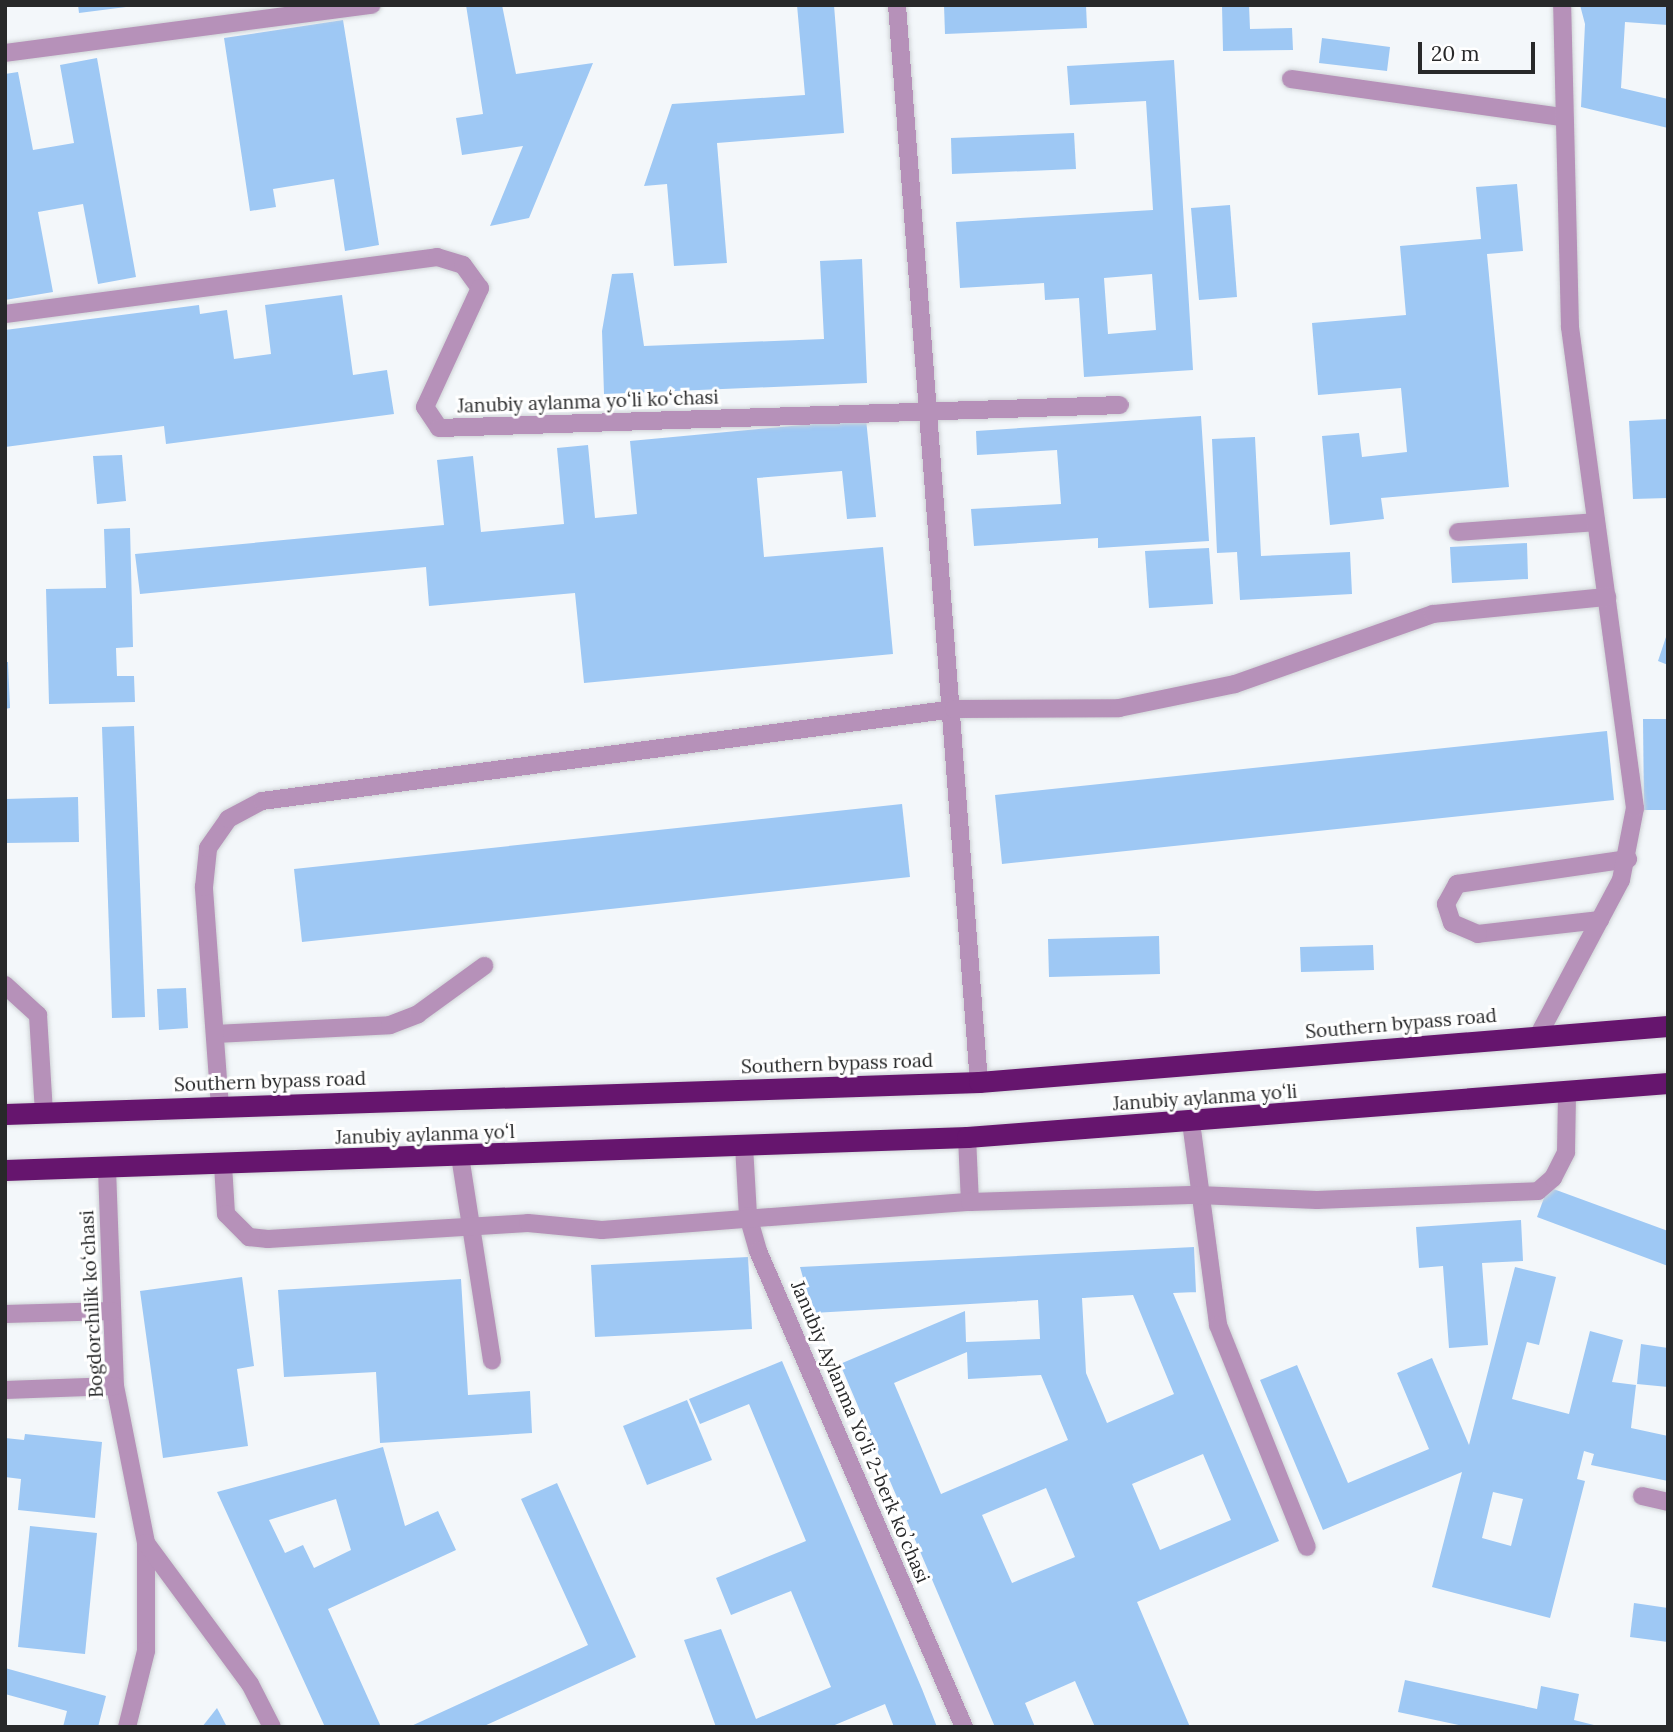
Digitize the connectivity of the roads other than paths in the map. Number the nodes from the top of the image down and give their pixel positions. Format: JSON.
{"nodes":[{"id":1,"x":372,"y":5,"type":"edge"},
{"id":2,"x":897,"y":5,"type":"edge"},
{"id":3,"x":1562,"y":5,"type":"edge"},
{"id":4,"x":5,"y":53,"type":"edge"},
{"id":5,"x":1291,"y":79,"type":"dead end"},
{"id":6,"x":1563,"y":117,"type":"junction"},
{"id":7,"x":5,"y":314,"type":"edge"},
{"id":8,"x":1120,"y":405,"type":"dead end"},
{"id":9,"x":927,"y":410,"type":"junction"},
{"id":10,"x":1596,"y":522,"type":"junction"},
{"id":11,"x":1458,"y":532,"type":"dead end"},
{"id":12,"x":1606,"y":597,"type":"junction"},
{"id":13,"x":954,"y":709,"type":"junction"},
{"id":14,"x":1628,"y":859,"type":"junction"},
{"id":15,"x":1600,"y":920,"type":"junction"},
{"id":16,"x":484,"y":966,"type":"dead end"},
{"id":17,"x":5,"y":985,"type":"edge"},
{"id":18,"x":1668,"y":1026,"type":"edge"},
{"id":19,"x":215,"y":1034,"type":"junction"},
{"id":20,"x":1538,"y":1036,"type":"junction"},
{"id":21,"x":979,"y":1082,"type":"junction"},
{"id":22,"x":1668,"y":1083,"type":"edge"},
{"id":23,"x":1567,"y":1092,"type":"junction"},
{"id":24,"x":220,"y":1107,"type":"junction"},
{"id":25,"x":44,"y":1112,"type":"junction"},
{"id":26,"x":5,"y":1114,"type":"edge"},
{"id":27,"x":1191,"y":1122,"type":"junction"},
{"id":28,"x":967,"y":1137,"type":"junction"},
{"id":29,"x":744,"y":1146,"type":"junction"},
{"id":30,"x":460,"y":1156,"type":"junction"},
{"id":31,"x":223,"y":1165,"type":"junction"},
{"id":32,"x":107,"y":1169,"type":"junction"},
{"id":33,"x":5,"y":1170,"type":"edge"},
{"id":34,"x":1198,"y":1195,"type":"junction"},
{"id":35,"x":970,"y":1202,"type":"junction"},
{"id":36,"x":748,"y":1216,"type":"junction"},
{"id":37,"x":467,"y":1227,"type":"junction"},
{"id":38,"x":112,"y":1311,"type":"junction"},
{"id":39,"x":5,"y":1314,"type":"edge"},
{"id":40,"x":492,"y":1361,"type":"dead end"},
{"id":41,"x":115,"y":1386,"type":"junction"},
{"id":42,"x":5,"y":1390,"type":"edge"},
{"id":43,"x":1643,"y":1496,"type":"dead end"},
{"id":44,"x":1668,"y":1502,"type":"edge"},
{"id":45,"x":146,"y":1543,"type":"junction"},
{"id":46,"x":1307,"y":1547,"type":"dead end"},
{"id":47,"x":127,"y":1727,"type":"edge"},
{"id":48,"x":272,"y":1727,"type":"edge"},
{"id":49,"x":964,"y":1727,"type":"edge"}],
"edges":[{"from":1,"to":4,"type":"street"},
{"from":2,"to":9,"type":"street"},
{"from":3,"to":6,"type":"street"},
{"from":5,"to":6,"type":"street"},
{"from":6,"to":10,"type":"street"},
{"from":7,"to":9,"type":"street","name":"Janubiy aylanma yoʻli koʻchasi"},
{"from":8,"to":9,"type":"street"},
{"from":9,"to":13,"type":"street"},
{"from":10,"to":11,"type":"street"},
{"from":10,"to":12,"type":"street"},
{"from":12,"to":13,"type":"street"},
{"from":12,"to":14,"type":"street"},
{"from":13,"to":19,"type":"street"},
{"from":13,"to":21,"type":"street"},
{"from":14,"to":15,"type":"street"},
{"from":14,"to":15,"type":"street"},
{"from":15,"to":20,"type":"street"},
{"from":16,"to":19,"type":"street"},
{"from":17,"to":25,"type":"street"},
{"from":18,"to":20,"type":"highway","name":"Southern bypass road"},
{"from":19,"to":24,"type":"street"},
{"from":20,"to":21,"type":"highway","name":"Southern bypass road"},
{"from":21,"to":24,"type":"highway","name":"Southern bypass road"},
{"from":22,"to":23,"type":"highway","name":"Janubiy aylanma yoʻli"},
{"from":23,"to":27,"type":"highway","name":"Janubiy aylanma yoʻli"},
{"from":23,"to":34,"type":"street"},
{"from":24,"to":25,"type":"highway","name":"Southern bypass road"},
{"from":25,"to":26,"type":"highway","name":"Southern bypass road"},
{"from":27,"to":28,"type":"highway","name":"Janubiy aylanma yoʻli"},
{"from":27,"to":34,"type":"street"},
{"from":28,"to":29,"type":"highway","name":"Janubiy aylanma yoʻli"},
{"from":28,"to":35,"type":"street"},
{"from":29,"to":30,"type":"highway","name":"Janubiy aylanma yoʻl"},
{"from":29,"to":36,"type":"street","name":"Janubiy Аylanma Yo'li 2-berk koʼchasi"},
{"from":30,"to":31,"type":"highway","name":"Janubiy aylanma yoʻl"},
{"from":30,"to":37,"type":"street"},
{"from":31,"to":32,"type":"highway","name":"Janubiy aylanma yoʻl"},
{"from":31,"to":37,"type":"street"},
{"from":32,"to":33,"type":"highway"},
{"from":32,"to":38,"type":"street","name":"Bogdorchilik koʻchasi"},
{"from":34,"to":35,"type":"street"},
{"from":34,"to":46,"type":"street"},
{"from":35,"to":36,"type":"street"},
{"from":36,"to":37,"type":"street"},
{"from":36,"to":49,"type":"street","name":"Janubiy Аylanma Yo'li 2-berk koʼchasi"},
{"from":37,"to":40,"type":"street"},
{"from":38,"to":39,"type":"street"},
{"from":38,"to":41,"type":"street","name":"Bogdorchilik koʻchasi"},
{"from":41,"to":42,"type":"street"},
{"from":41,"to":45,"type":"street","name":"Bogdorchilik koʻchasi"},
{"from":43,"to":44,"type":"street"},
{"from":45,"to":47,"type":"street","name":"Bogdorchilik koʻchasi"},
{"from":45,"to":48,"type":"street"}]}
